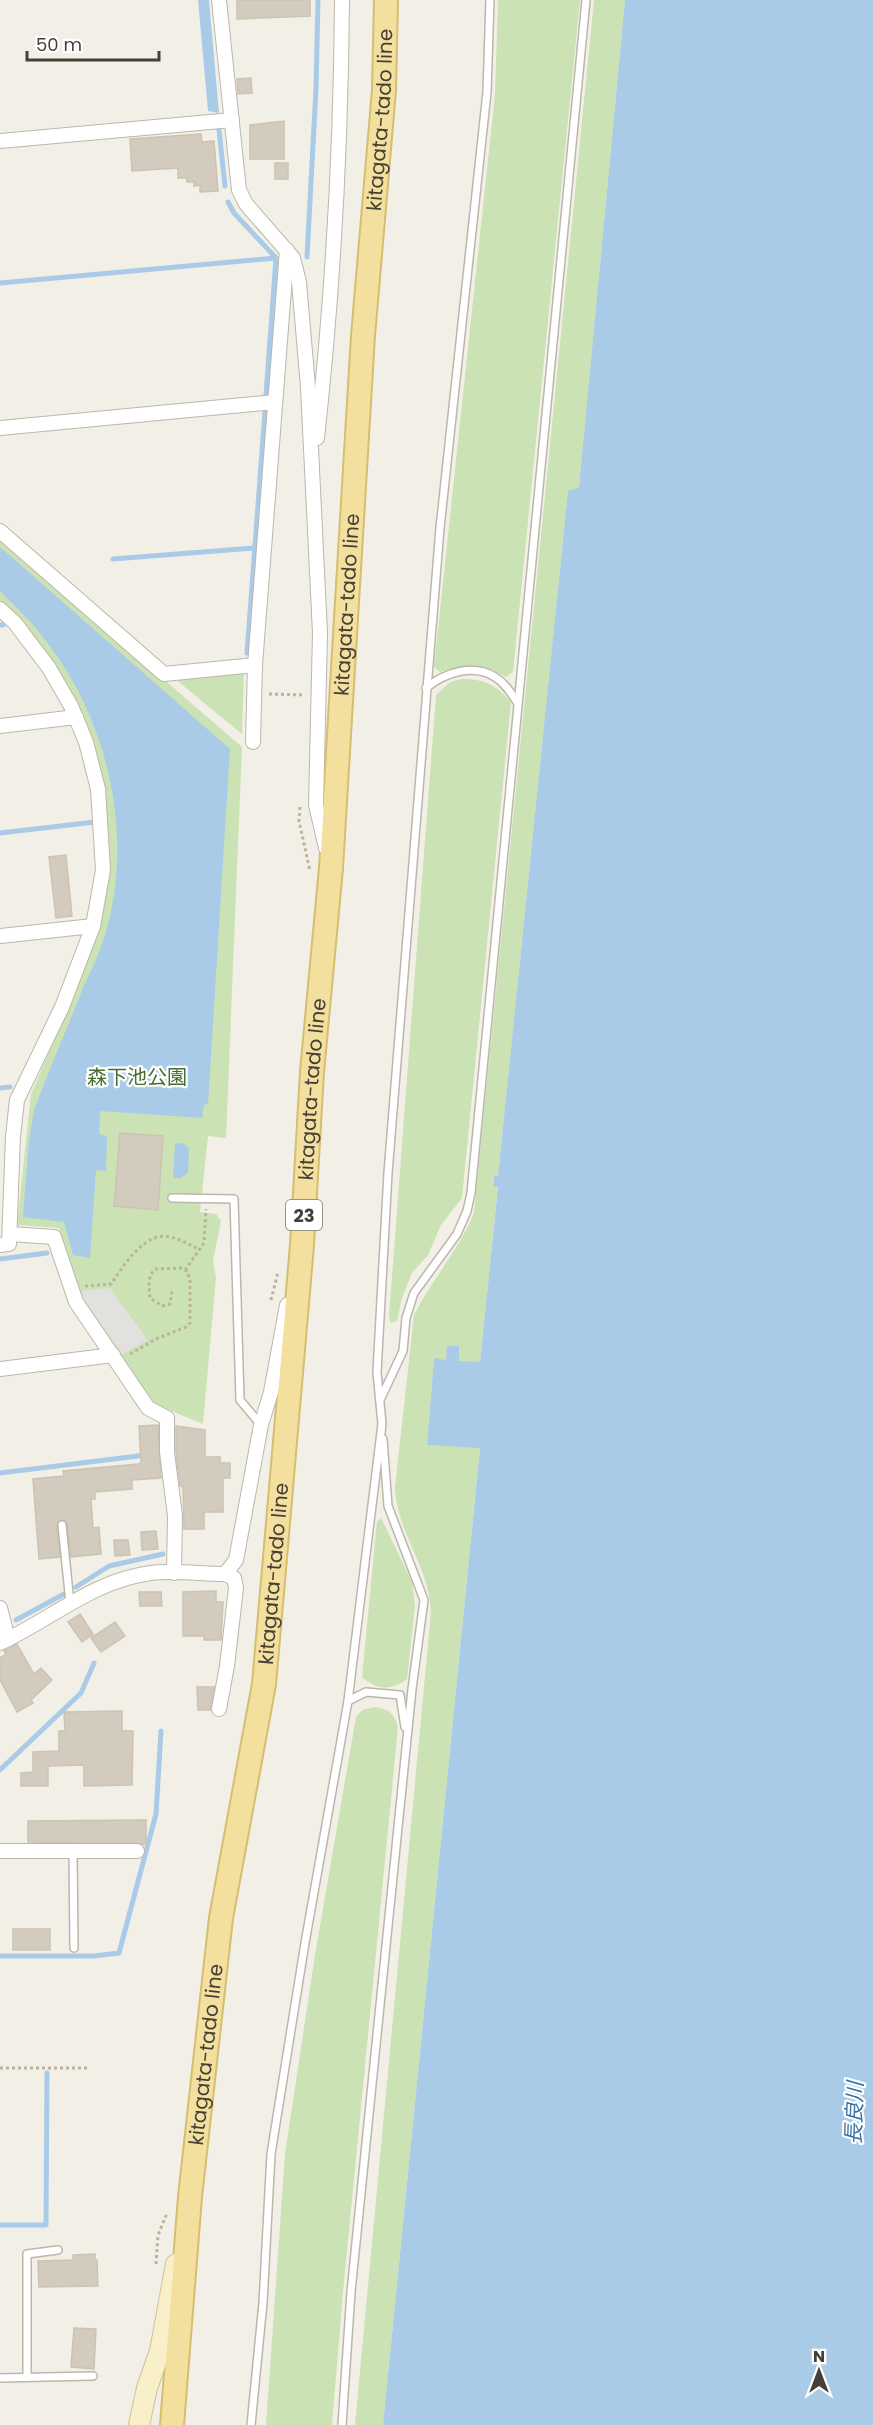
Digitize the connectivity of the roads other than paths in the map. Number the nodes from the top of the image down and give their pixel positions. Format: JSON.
{"nodes":[{"id":1,"x":219,"y":0,"type":"edge"},
{"id":2,"x":342,"y":0,"type":"edge"},
{"id":3,"x":386,"y":0,"type":"edge"},
{"id":4,"x":490,"y":0,"type":"edge"},
{"id":5,"x":586,"y":0,"type":"edge"},
{"id":6,"x":232,"y":120,"type":"junction"},
{"id":7,"x":0,"y":141,"type":"edge"},
{"id":8,"x":287,"y":250,"type":"junction"},
{"id":9,"x":275,"y":402,"type":"junction"},
{"id":10,"x":0,"y":428,"type":"edge"},
{"id":11,"x":313,"y":477,"type":"junction"},
{"id":12,"x":0,"y":531,"type":"edge"},
{"id":13,"x":0,"y":609,"type":"edge"},
{"id":14,"x":255,"y":665,"type":"junction"},
{"id":15,"x":426,"y":688,"type":"junction"},
{"id":16,"x":517,"y":702,"type":"junction"},
{"id":17,"x":76,"y":717,"type":"junction"},
{"id":18,"x":0,"y":726,"type":"edge"},
{"id":19,"x":253,"y":742,"type":"dead end"},
{"id":20,"x":331,"y":868,"type":"junction"},
{"id":21,"x":93,"y":926,"type":"junction"},
{"id":22,"x":0,"y":936,"type":"edge"},
{"id":23,"x":172,"y":1198,"type":"dead end"},
{"id":24,"x":10,"y":1234,"type":"junction"},
{"id":25,"x":0,"y":1245,"type":"edge"},
{"id":26,"x":302,"y":1245,"type":"junction"},
{"id":27,"x":116,"y":1358,"type":"junction"},
{"id":28,"x":0,"y":1369,"type":"edge"},
{"id":29,"x":380,"y":1401,"type":"junction"},
{"id":30,"x":382,"y":1424,"type":"junction"},
{"id":31,"x":261,"y":1425,"type":"junction"},
{"id":32,"x":62,"y":1525,"type":"dead end"},
{"id":33,"x":174,"y":1573,"type":"junction"},
{"id":34,"x":225,"y":1574,"type":"junction"},
{"id":35,"x":70,"y":1603,"type":"junction"},
{"id":36,"x":0,"y":1608,"type":"edge"},
{"id":37,"x":4,"y":1641,"type":"edge"},
{"id":38,"x":348,"y":1701,"type":"junction"},
{"id":39,"x":219,"y":1708,"type":"dead end"},
{"id":40,"x":407,"y":1739,"type":"junction"},
{"id":41,"x":0,"y":1851,"type":"edge"},
{"id":42,"x":73,"y":1851,"type":"junction"},
{"id":43,"x":137,"y":1851,"type":"dead end"},
{"id":44,"x":74,"y":1948,"type":"dead end"},
{"id":45,"x":190,"y":2197,"type":"junction"},
{"id":46,"x":58,"y":2250,"type":"dead end"},
{"id":47,"x":93,"y":2376,"type":"dead end"},
{"id":48,"x":27,"y":2377,"type":"junction"},
{"id":49,"x":0,"y":2378,"type":"edge"},
{"id":50,"x":139,"y":2425,"type":"edge"},
{"id":51,"x":172,"y":2425,"type":"edge"},
{"id":52,"x":251,"y":2425,"type":"edge"},
{"id":53,"x":342,"y":2425,"type":"edge"}],
"edges":[{"from":1,"to":6,"type":"street"},
{"from":2,"to":11,"type":"street"},
{"from":3,"to":20,"type":"main road","name":"kitagata-tado line","number":"23"},
{"from":4,"to":15,"type":"lane"},
{"from":5,"to":16,"type":"lane"},
{"from":6,"to":7,"type":"street"},
{"from":6,"to":8,"type":"street"},
{"from":8,"to":9,"type":"street"},
{"from":8,"to":11,"type":"street"},
{"from":9,"to":10,"type":"street"},
{"from":9,"to":14,"type":"street"},
{"from":11,"to":20,"type":"street"},
{"from":12,"to":14,"type":"street"},
{"from":13,"to":17,"type":"street"},
{"from":14,"to":19,"type":"street"},
{"from":15,"to":16,"type":"lane"},
{"from":15,"to":29,"type":"lane"},
{"from":16,"to":29,"type":"lane"},
{"from":17,"to":18,"type":"street"},
{"from":17,"to":21,"type":"street"},
{"from":20,"to":26,"type":"main road","name":"kitagata-tado line","number":"23"},
{"from":21,"to":22,"type":"street"},
{"from":21,"to":24,"type":"street"},
{"from":23,"to":31,"type":"lane"},
{"from":24,"to":25,"type":"street"},
{"from":24,"to":27,"type":"street"},
{"from":26,"to":31,"type":"street"},
{"from":26,"to":45,"type":"main road","name":"kitagata-tado line","number":"23"},
{"from":27,"to":28,"type":"street"},
{"from":27,"to":33,"type":"street"},
{"from":29,"to":30,"type":"lane"},
{"from":30,"to":38,"type":"lane"},
{"from":30,"to":40,"type":"lane"},
{"from":31,"to":34,"type":"street"},
{"from":32,"to":35,"type":"lane"},
{"from":33,"to":34,"type":"street"},
{"from":33,"to":35,"type":"street"},
{"from":34,"to":39,"type":"street"},
{"from":35,"to":37,"type":"street"},
{"from":36,"to":37,"type":"street"},
{"from":38,"to":40,"type":"lane"},
{"from":38,"to":52,"type":"lane"},
{"from":40,"to":53,"type":"lane"},
{"from":41,"to":42,"type":"street"},
{"from":42,"to":43,"type":"street"},
{"from":42,"to":44,"type":"lane"},
{"from":45,"to":50,"type":"main road"},
{"from":45,"to":51,"type":"main road","name":"kitagata-tado line","number":"23"},
{"from":46,"to":48,"type":"lane"},
{"from":47,"to":48,"type":"lane"},
{"from":48,"to":49,"type":"lane"}]}
